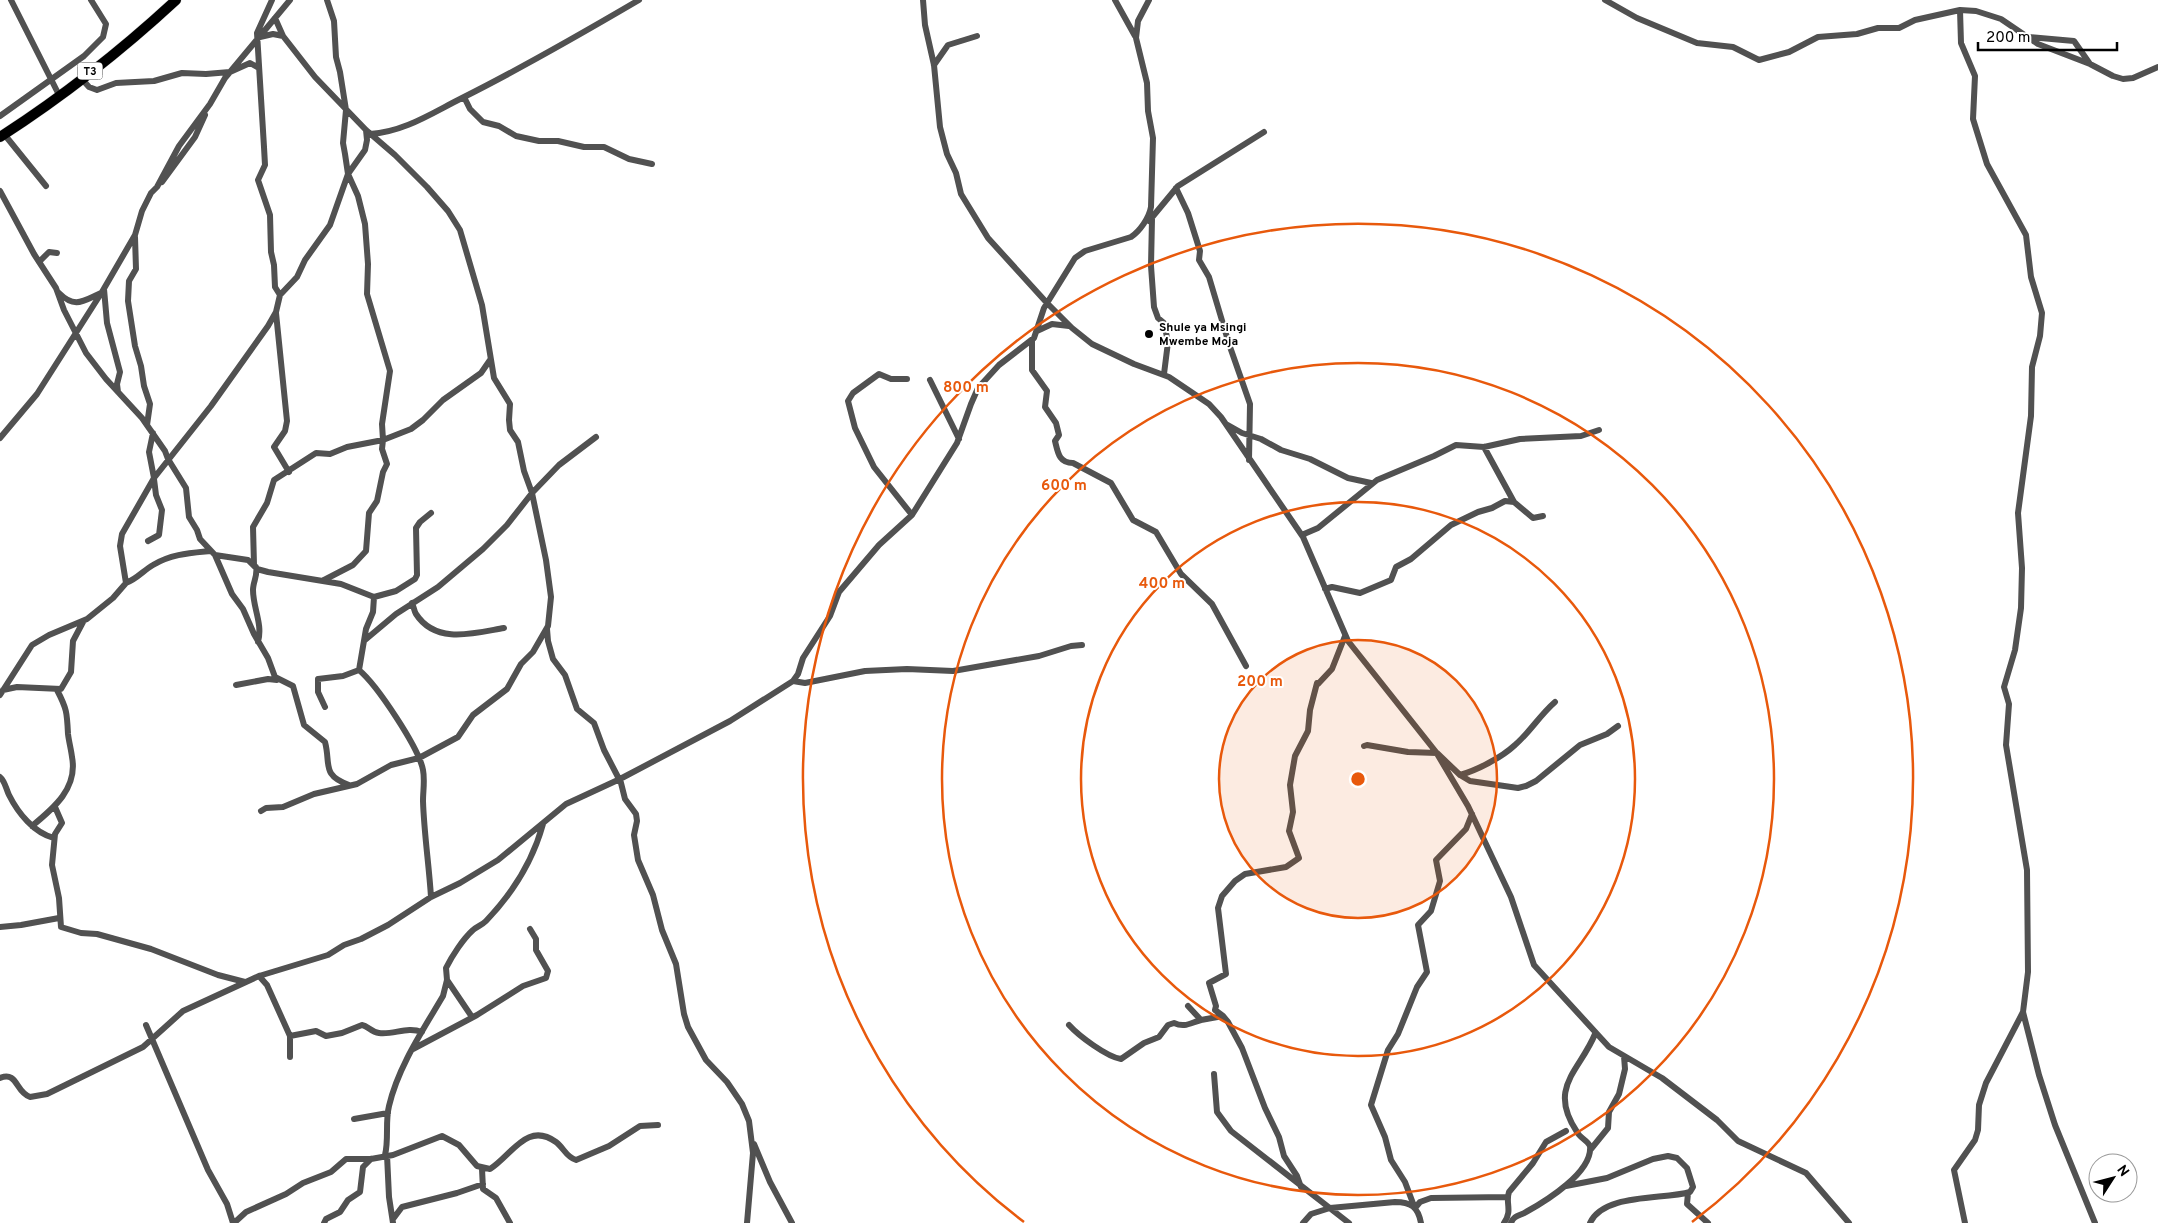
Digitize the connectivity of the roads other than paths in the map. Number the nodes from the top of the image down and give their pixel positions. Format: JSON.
{"nodes":[{"id":1,"x":11,"y":0,"type":"edge"},
{"id":2,"x":91,"y":0,"type":"edge"},
{"id":3,"x":176,"y":0,"type":"edge"},
{"id":4,"x":272,"y":0,"type":"edge"},
{"id":5,"x":290,"y":0,"type":"edge"},
{"id":6,"x":327,"y":0,"type":"edge"},
{"id":7,"x":639,"y":0,"type":"edge"},
{"id":8,"x":923,"y":0,"type":"edge"},
{"id":9,"x":1115,"y":0,"type":"edge"},
{"id":10,"x":1149,"y":0,"type":"edge"},
{"id":11,"x":1605,"y":0,"type":"edge"},
{"id":12,"x":1960,"y":10,"type":"junction"},
{"id":13,"x":275,"y":18,"type":"junction"},
{"id":14,"x":283,"y":36,"type":"junction"},
{"id":15,"x":977,"y":36,"type":"dead end"},
{"id":16,"x":2026,"y":36,"type":"junction"},
{"id":17,"x":259,"y":38,"type":"junction"},
{"id":18,"x":1136,"y":38,"type":"junction"},
{"id":19,"x":2090,"y":64,"type":"junction"},
{"id":20,"x":934,"y":65,"type":"junction"},
{"id":21,"x":2158,"y":67,"type":"edge"},
{"id":22,"x":259,"y":68,"type":"junction"},
{"id":23,"x":230,"y":72,"type":"junction"},
{"id":24,"x":81,"y":78,"type":"junction"},
{"id":25,"x":51,"y":80,"type":"junction"},
{"id":26,"x":59,"y":95,"type":"junction"},
{"id":27,"x":464,"y":97,"type":"junction"},
{"id":28,"x":346,"y":110,"type":"junction"},
{"id":29,"x":0,"y":116,"type":"edge"},
{"id":30,"x":368,"y":132,"type":"junction"},
{"id":31,"x":1264,"y":132,"type":"dead end"},
{"id":32,"x":2,"y":136,"type":"edge"},
{"id":33,"x":652,"y":164,"type":"dead end"},
{"id":34,"x":348,"y":174,"type":"junction"},
{"id":35,"x":46,"y":186,"type":"dead end"},
{"id":36,"x":1176,"y":188,"type":"junction"},
{"id":37,"x":0,"y":191,"type":"edge"},
{"id":38,"x":1152,"y":219,"type":"junction"},
{"id":39,"x":1138,"y":230,"type":"junction"},
{"id":40,"x":135,"y":235,"type":"junction"},
{"id":41,"x":57,"y":253,"type":"dead end"},
{"id":42,"x":39,"y":262,"type":"junction"},
{"id":43,"x":103,"y":291,"type":"junction"},
{"id":44,"x":58,"y":292,"type":"junction"},
{"id":45,"x":280,"y":295,"type":"junction"},
{"id":46,"x":1047,"y":303,"type":"junction"},
{"id":47,"x":276,"y":312,"type":"junction"},
{"id":48,"x":1072,"y":328,"type":"junction"},
{"id":49,"x":76,"y":331,"type":"junction"},
{"id":50,"x":1037,"y":331,"type":"junction"},
{"id":51,"x":1032,"y":340,"type":"junction"},
{"id":52,"x":490,"y":360,"type":"junction"},
{"id":53,"x":1164,"y":374,"type":"junction"},
{"id":54,"x":907,"y":379,"type":"dead end"},
{"id":55,"x":930,"y":380,"type":"dead end"},
{"id":56,"x":118,"y":392,"type":"junction"},
{"id":57,"x":1225,"y":423,"type":"junction"},
{"id":58,"x":147,"y":425,"type":"junction"},
{"id":59,"x":1599,"y":430,"type":"dead end"},
{"id":60,"x":153,"y":433,"type":"junction"},
{"id":61,"x":1250,"y":435,"type":"junction"},
{"id":62,"x":596,"y":437,"type":"dead end"},
{"id":63,"x":0,"y":438,"type":"edge"},
{"id":64,"x":959,"y":439,"type":"junction"},
{"id":65,"x":383,"y":440,"type":"junction"},
{"id":66,"x":163,"y":448,"type":"junction"},
{"id":67,"x":1484,"y":448,"type":"junction"},
{"id":68,"x":176,"y":450,"type":"junction"},
{"id":69,"x":168,"y":459,"type":"junction"},
{"id":70,"x":1249,"y":460,"type":"junction"},
{"id":71,"x":289,"y":472,"type":"junction"},
{"id":72,"x":154,"y":478,"type":"junction"},
{"id":73,"x":1372,"y":483,"type":"junction"},
{"id":74,"x":1505,"y":487,"type":"junction"},
{"id":75,"x":532,"y":493,"type":"junction"},
{"id":76,"x":1503,"y":502,"type":"junction"},
{"id":77,"x":1514,"y":502,"type":"junction"},
{"id":78,"x":431,"y":513,"type":"dead end"},
{"id":79,"x":912,"y":514,"type":"junction"},
{"id":80,"x":1543,"y":516,"type":"dead end"},
{"id":81,"x":1303,"y":537,"type":"junction"},
{"id":82,"x":148,"y":541,"type":"dead end"},
{"id":83,"x":213,"y":553,"type":"junction"},
{"id":84,"x":255,"y":566,"type":"junction"},
{"id":85,"x":324,"y":580,"type":"junction"},
{"id":86,"x":126,"y":583,"type":"junction"},
{"id":87,"x":1325,"y":589,"type":"junction"},
{"id":88,"x":374,"y":597,"type":"junction"},
{"id":89,"x":412,"y":603,"type":"junction"},
{"id":90,"x":84,"y":621,"type":"junction"},
{"id":91,"x":548,"y":626,"type":"junction"},
{"id":92,"x":504,"y":628,"type":"dead end"},
{"id":93,"x":1346,"y":636,"type":"junction"},
{"id":94,"x":365,"y":640,"type":"junction"},
{"id":95,"x":258,"y":642,"type":"junction"},
{"id":96,"x":1082,"y":645,"type":"dead end"},
{"id":97,"x":1246,"y":666,"type":"dead end"},
{"id":98,"x":359,"y":670,"type":"junction"},
{"id":99,"x":278,"y":680,"type":"junction"},
{"id":100,"x":792,"y":681,"type":"junction"},
{"id":101,"x":236,"y":685,"type":"dead end"},
{"id":102,"x":57,"y":690,"type":"junction"},
{"id":103,"x":2,"y":692,"type":"edge"},
{"id":104,"x":1555,"y":702,"type":"dead end"},
{"id":105,"x":325,"y":708,"type":"dead end"},
{"id":106,"x":1618,"y":726,"type":"dead end"},
{"id":107,"x":1364,"y":746,"type":"dead end"},
{"id":108,"x":1436,"y":752,"type":"junction"},
{"id":109,"x":419,"y":758,"type":"junction"},
{"id":110,"x":1460,"y":774,"type":"junction"},
{"id":111,"x":0,"y":777,"type":"edge"},
{"id":112,"x":619,"y":779,"type":"junction"},
{"id":113,"x":349,"y":786,"type":"junction"},
{"id":114,"x":55,"y":807,"type":"junction"},
{"id":115,"x":261,"y":811,"type":"dead end"},
{"id":116,"x":1472,"y":814,"type":"junction"},
{"id":117,"x":544,"y":823,"type":"junction"},
{"id":118,"x":32,"y":826,"type":"junction"},
{"id":119,"x":54,"y":838,"type":"junction"},
{"id":120,"x":431,"y":897,"type":"junction"},
{"id":121,"x":59,"y":918,"type":"junction"},
{"id":122,"x":0,"y":927,"type":"edge"},
{"id":123,"x":530,"y":928,"type":"dead end"},
{"id":124,"x":258,"y":976,"type":"junction"},
{"id":125,"x":448,"y":980,"type":"junction"},
{"id":126,"x":245,"y":982,"type":"junction"},
{"id":127,"x":1188,"y":1006,"type":"dead end"},
{"id":128,"x":2023,"y":1012,"type":"junction"},
{"id":129,"x":1223,"y":1016,"type":"junction"},
{"id":130,"x":472,"y":1017,"type":"junction"},
{"id":131,"x":1201,"y":1020,"type":"junction"},
{"id":132,"x":146,"y":1025,"type":"dead end"},
{"id":133,"x":1069,"y":1025,"type":"dead end"},
{"id":134,"x":422,"y":1032,"type":"junction"},
{"id":135,"x":1595,"y":1034,"type":"junction"},
{"id":136,"x":290,"y":1036,"type":"junction"},
{"id":137,"x":153,"y":1040,"type":"junction"},
{"id":138,"x":413,"y":1049,"type":"junction"},
{"id":139,"x":1624,"y":1056,"type":"junction"},
{"id":140,"x":290,"y":1057,"type":"dead end"},
{"id":141,"x":1214,"y":1074,"type":"dead end"},
{"id":142,"x":0,"y":1078,"type":"edge"},
{"id":143,"x":388,"y":1113,"type":"junction"},
{"id":144,"x":354,"y":1119,"type":"dead end"},
{"id":145,"x":658,"y":1125,"type":"dead end"},
{"id":146,"x":1566,"y":1131,"type":"dead end"},
{"id":147,"x":753,"y":1143,"type":"junction"},
{"id":148,"x":1591,"y":1149,"type":"junction"},
{"id":149,"x":386,"y":1155,"type":"junction"},
{"id":150,"x":372,"y":1159,"type":"junction"},
{"id":151,"x":482,"y":1168,"type":"junction"},
{"id":152,"x":482,"y":1184,"type":"junction"},
{"id":153,"x":1566,"y":1186,"type":"junction"},
{"id":154,"x":1301,"y":1187,"type":"junction"},
{"id":155,"x":1688,"y":1193,"type":"junction"},
{"id":156,"x":1508,"y":1197,"type":"junction"},
{"id":157,"x":1414,"y":1207,"type":"junction"},
{"id":158,"x":1330,"y":1208,"type":"junction"},
{"id":159,"x":393,"y":1221,"type":"edge"},
{"id":160,"x":234,"y":1223,"type":"edge"},
{"id":161,"x":324,"y":1223,"type":"edge"},
{"id":162,"x":510,"y":1223,"type":"edge"},
{"id":163,"x":747,"y":1223,"type":"edge"},
{"id":164,"x":792,"y":1223,"type":"edge"},
{"id":165,"x":1303,"y":1223,"type":"edge"},
{"id":166,"x":1349,"y":1223,"type":"edge"},
{"id":167,"x":1421,"y":1223,"type":"edge"},
{"id":168,"x":1504,"y":1223,"type":"edge"},
{"id":169,"x":1511,"y":1223,"type":"edge"},
{"id":170,"x":1590,"y":1223,"type":"edge"},
{"id":171,"x":1708,"y":1223,"type":"edge"},
{"id":172,"x":1849,"y":1223,"type":"edge"},
{"id":173,"x":1966,"y":1223,"type":"edge"},
{"id":174,"x":2095,"y":1223,"type":"edge"}],
"edges":[{"from":1,"to":25,"type":"street"},
{"from":2,"to":25,"type":"street"},
{"from":3,"to":24,"type":"highway","number":"T3"},
{"from":4,"to":17,"type":"street"},
{"from":5,"to":13,"type":"street"},
{"from":6,"to":28,"type":"street"},
{"from":7,"to":27,"type":"street"},
{"from":8,"to":20,"type":"street"},
{"from":9,"to":18,"type":"street"},
{"from":10,"to":18,"type":"street"},
{"from":11,"to":12,"type":"street"},
{"from":12,"to":16,"type":"street"},
{"from":12,"to":128,"type":"street"},
{"from":13,"to":14,"type":"street"},
{"from":13,"to":17,"type":"street"},
{"from":14,"to":17,"type":"street"},
{"from":14,"to":28,"type":"street"},
{"from":15,"to":20,"type":"street"},
{"from":16,"to":19,"type":"street"},
{"from":16,"to":19,"type":"street"},
{"from":17,"to":22,"type":"street"},
{"from":17,"to":23,"type":"street"},
{"from":18,"to":39,"type":"street"},
{"from":19,"to":21,"type":"street"},
{"from":20,"to":46,"type":"street"},
{"from":22,"to":23,"type":"street"},
{"from":22,"to":45,"type":"street"},
{"from":23,"to":24,"type":"street"},
{"from":23,"to":40,"type":"street"},
{"from":24,"to":26,"type":"highway","number":"T3"},
{"from":25,"to":26,"type":"street"},
{"from":25,"to":29,"type":"street"},
{"from":26,"to":32,"type":"highway","number":"T3"},
{"from":27,"to":30,"type":"street"},
{"from":27,"to":33,"type":"street"},
{"from":28,"to":30,"type":"street"},
{"from":28,"to":34,"type":"street"},
{"from":30,"to":34,"type":"street"},
{"from":30,"to":52,"type":"street"},
{"from":31,"to":36,"type":"street"},
{"from":32,"to":35,"type":"street"},
{"from":34,"to":45,"type":"street"},
{"from":34,"to":65,"type":"street"},
{"from":36,"to":38,"type":"street"},
{"from":36,"to":61,"type":"street"},
{"from":37,"to":42,"type":"street"},
{"from":38,"to":39,"type":"street"},
{"from":38,"to":53,"type":"street"},
{"from":39,"to":46,"type":"street"},
{"from":40,"to":43,"type":"street"},
{"from":40,"to":58,"type":"street"},
{"from":41,"to":42,"type":"street"},
{"from":42,"to":44,"type":"street"},
{"from":43,"to":44,"type":"street"},
{"from":43,"to":49,"type":"street"},
{"from":43,"to":56,"type":"street"},
{"from":44,"to":49,"type":"street"},
{"from":45,"to":47,"type":"street"},
{"from":46,"to":48,"type":"street"},
{"from":46,"to":50,"type":"street"},
{"from":47,"to":68,"type":"street"},
{"from":47,"to":71,"type":"street"},
{"from":48,"to":50,"type":"street"},
{"from":48,"to":53,"type":"street"},
{"from":49,"to":56,"type":"street"},
{"from":49,"to":63,"type":"street"},
{"from":50,"to":51,"type":"street"},
{"from":51,"to":64,"type":"street"},
{"from":51,"to":97,"type":"street"},
{"from":52,"to":65,"type":"street"},
{"from":52,"to":75,"type":"street"},
{"from":53,"to":57,"type":"street"},
{"from":54,"to":79,"type":"street"},
{"from":55,"to":64,"type":"street"},
{"from":56,"to":58,"type":"street"},
{"from":57,"to":61,"type":"street"},
{"from":57,"to":70,"type":"street"},
{"from":58,"to":60,"type":"street"},
{"from":59,"to":67,"type":"street"},
{"from":60,"to":66,"type":"street"},
{"from":60,"to":72,"type":"street"},
{"from":61,"to":70,"type":"street"},
{"from":61,"to":73,"type":"street"},
{"from":62,"to":75,"type":"street"},
{"from":64,"to":79,"type":"street"},
{"from":65,"to":71,"type":"street"},
{"from":65,"to":85,"type":"street"},
{"from":66,"to":68,"type":"street"},
{"from":66,"to":69,"type":"street"},
{"from":67,"to":73,"type":"street"},
{"from":67,"to":74,"type":"street"},
{"from":68,"to":69,"type":"street"},
{"from":69,"to":72,"type":"street"},
{"from":69,"to":83,"type":"street"},
{"from":70,"to":81,"type":"street"},
{"from":71,"to":84,"type":"street"},
{"from":72,"to":82,"type":"street"},
{"from":72,"to":86,"type":"street"},
{"from":73,"to":81,"type":"street"},
{"from":74,"to":76,"type":"street"},
{"from":74,"to":77,"type":"street"},
{"from":75,"to":89,"type":"street"},
{"from":75,"to":91,"type":"street"},
{"from":76,"to":77,"type":"street"},
{"from":76,"to":87,"type":"street"},
{"from":77,"to":80,"type":"street"},
{"from":78,"to":88,"type":"street"},
{"from":79,"to":100,"type":"street"},
{"from":81,"to":87,"type":"street"},
{"from":83,"to":84,"type":"street"},
{"from":83,"to":86,"type":"street"},
{"from":83,"to":95,"type":"street"},
{"from":84,"to":85,"type":"street"},
{"from":84,"to":95,"type":"street"},
{"from":85,"to":88,"type":"street"},
{"from":86,"to":90,"type":"street"},
{"from":87,"to":93,"type":"street"},
{"from":88,"to":94,"type":"street"},
{"from":89,"to":92,"type":"street"},
{"from":89,"to":94,"type":"street"},
{"from":90,"to":102,"type":"street"},
{"from":90,"to":103,"type":"street"},
{"from":91,"to":109,"type":"street"},
{"from":91,"to":112,"type":"street"},
{"from":93,"to":108,"type":"street"},
{"from":93,"to":129,"type":"street"},
{"from":94,"to":98,"type":"street"},
{"from":95,"to":99,"type":"street"},
{"from":96,"to":100,"type":"street"},
{"from":98,"to":105,"type":"street"},
{"from":98,"to":109,"type":"street"},
{"from":99,"to":101,"type":"street"},
{"from":99,"to":113,"type":"street"},
{"from":100,"to":112,"type":"street"},
{"from":102,"to":103,"type":"street"},
{"from":102,"to":114,"type":"street"},
{"from":104,"to":110,"type":"street"},
{"from":106,"to":110,"type":"street"},
{"from":107,"to":108,"type":"street"},
{"from":108,"to":110,"type":"street"},
{"from":108,"to":116,"type":"street"},
{"from":109,"to":113,"type":"street"},
{"from":109,"to":120,"type":"street"},
{"from":111,"to":118,"type":"street"},
{"from":112,"to":117,"type":"street"},
{"from":112,"to":147,"type":"street"},
{"from":113,"to":115,"type":"street"},
{"from":114,"to":118,"type":"street"},
{"from":114,"to":119,"type":"street"},
{"from":116,"to":135,"type":"street"},
{"from":116,"to":157,"type":"street"},
{"from":117,"to":120,"type":"street"},
{"from":117,"to":125,"type":"street"},
{"from":118,"to":119,"type":"street"},
{"from":119,"to":121,"type":"street"},
{"from":120,"to":124,"type":"street"},
{"from":121,"to":122,"type":"street"},
{"from":121,"to":126,"type":"street"},
{"from":123,"to":130,"type":"street"},
{"from":124,"to":126,"type":"street"},
{"from":124,"to":136,"type":"street"},
{"from":125,"to":130,"type":"street"},
{"from":125,"to":134,"type":"street"},
{"from":126,"to":137,"type":"street"},
{"from":127,"to":131,"type":"street"},
{"from":128,"to":173,"type":"street"},
{"from":128,"to":174,"type":"street"},
{"from":129,"to":131,"type":"street"},
{"from":129,"to":154,"type":"street"},
{"from":130,"to":138,"type":"street"},
{"from":131,"to":133,"type":"street"},
{"from":132,"to":137,"type":"street"},
{"from":134,"to":136,"type":"street"},
{"from":134,"to":138,"type":"street"},
{"from":135,"to":139,"type":"street"},
{"from":135,"to":148,"type":"street"},
{"from":136,"to":140,"type":"street"},
{"from":137,"to":142,"type":"street"},
{"from":137,"to":160,"type":"street"},
{"from":138,"to":143,"type":"street"},
{"from":139,"to":148,"type":"street"},
{"from":139,"to":172,"type":"street"},
{"from":141,"to":154,"type":"street"},
{"from":143,"to":144,"type":"street"},
{"from":143,"to":149,"type":"street"},
{"from":145,"to":151,"type":"street"},
{"from":146,"to":156,"type":"street"},
{"from":147,"to":163,"type":"street"},
{"from":147,"to":164,"type":"street"},
{"from":148,"to":153,"type":"street"},
{"from":149,"to":150,"type":"street"},
{"from":149,"to":151,"type":"street"},
{"from":149,"to":159,"type":"street"},
{"from":150,"to":160,"type":"street"},
{"from":150,"to":161,"type":"street"},
{"from":151,"to":152,"type":"street"},
{"from":152,"to":159,"type":"street"},
{"from":152,"to":162,"type":"street"},
{"from":153,"to":155,"type":"street"},
{"from":153,"to":169,"type":"street"},
{"from":154,"to":158,"type":"street"},
{"from":155,"to":170,"type":"street"},
{"from":155,"to":171,"type":"street"},
{"from":156,"to":157,"type":"street"},
{"from":156,"to":168,"type":"street"},
{"from":157,"to":158,"type":"street"},
{"from":157,"to":167,"type":"street"},
{"from":158,"to":165,"type":"street"},
{"from":158,"to":166,"type":"street"}]}
